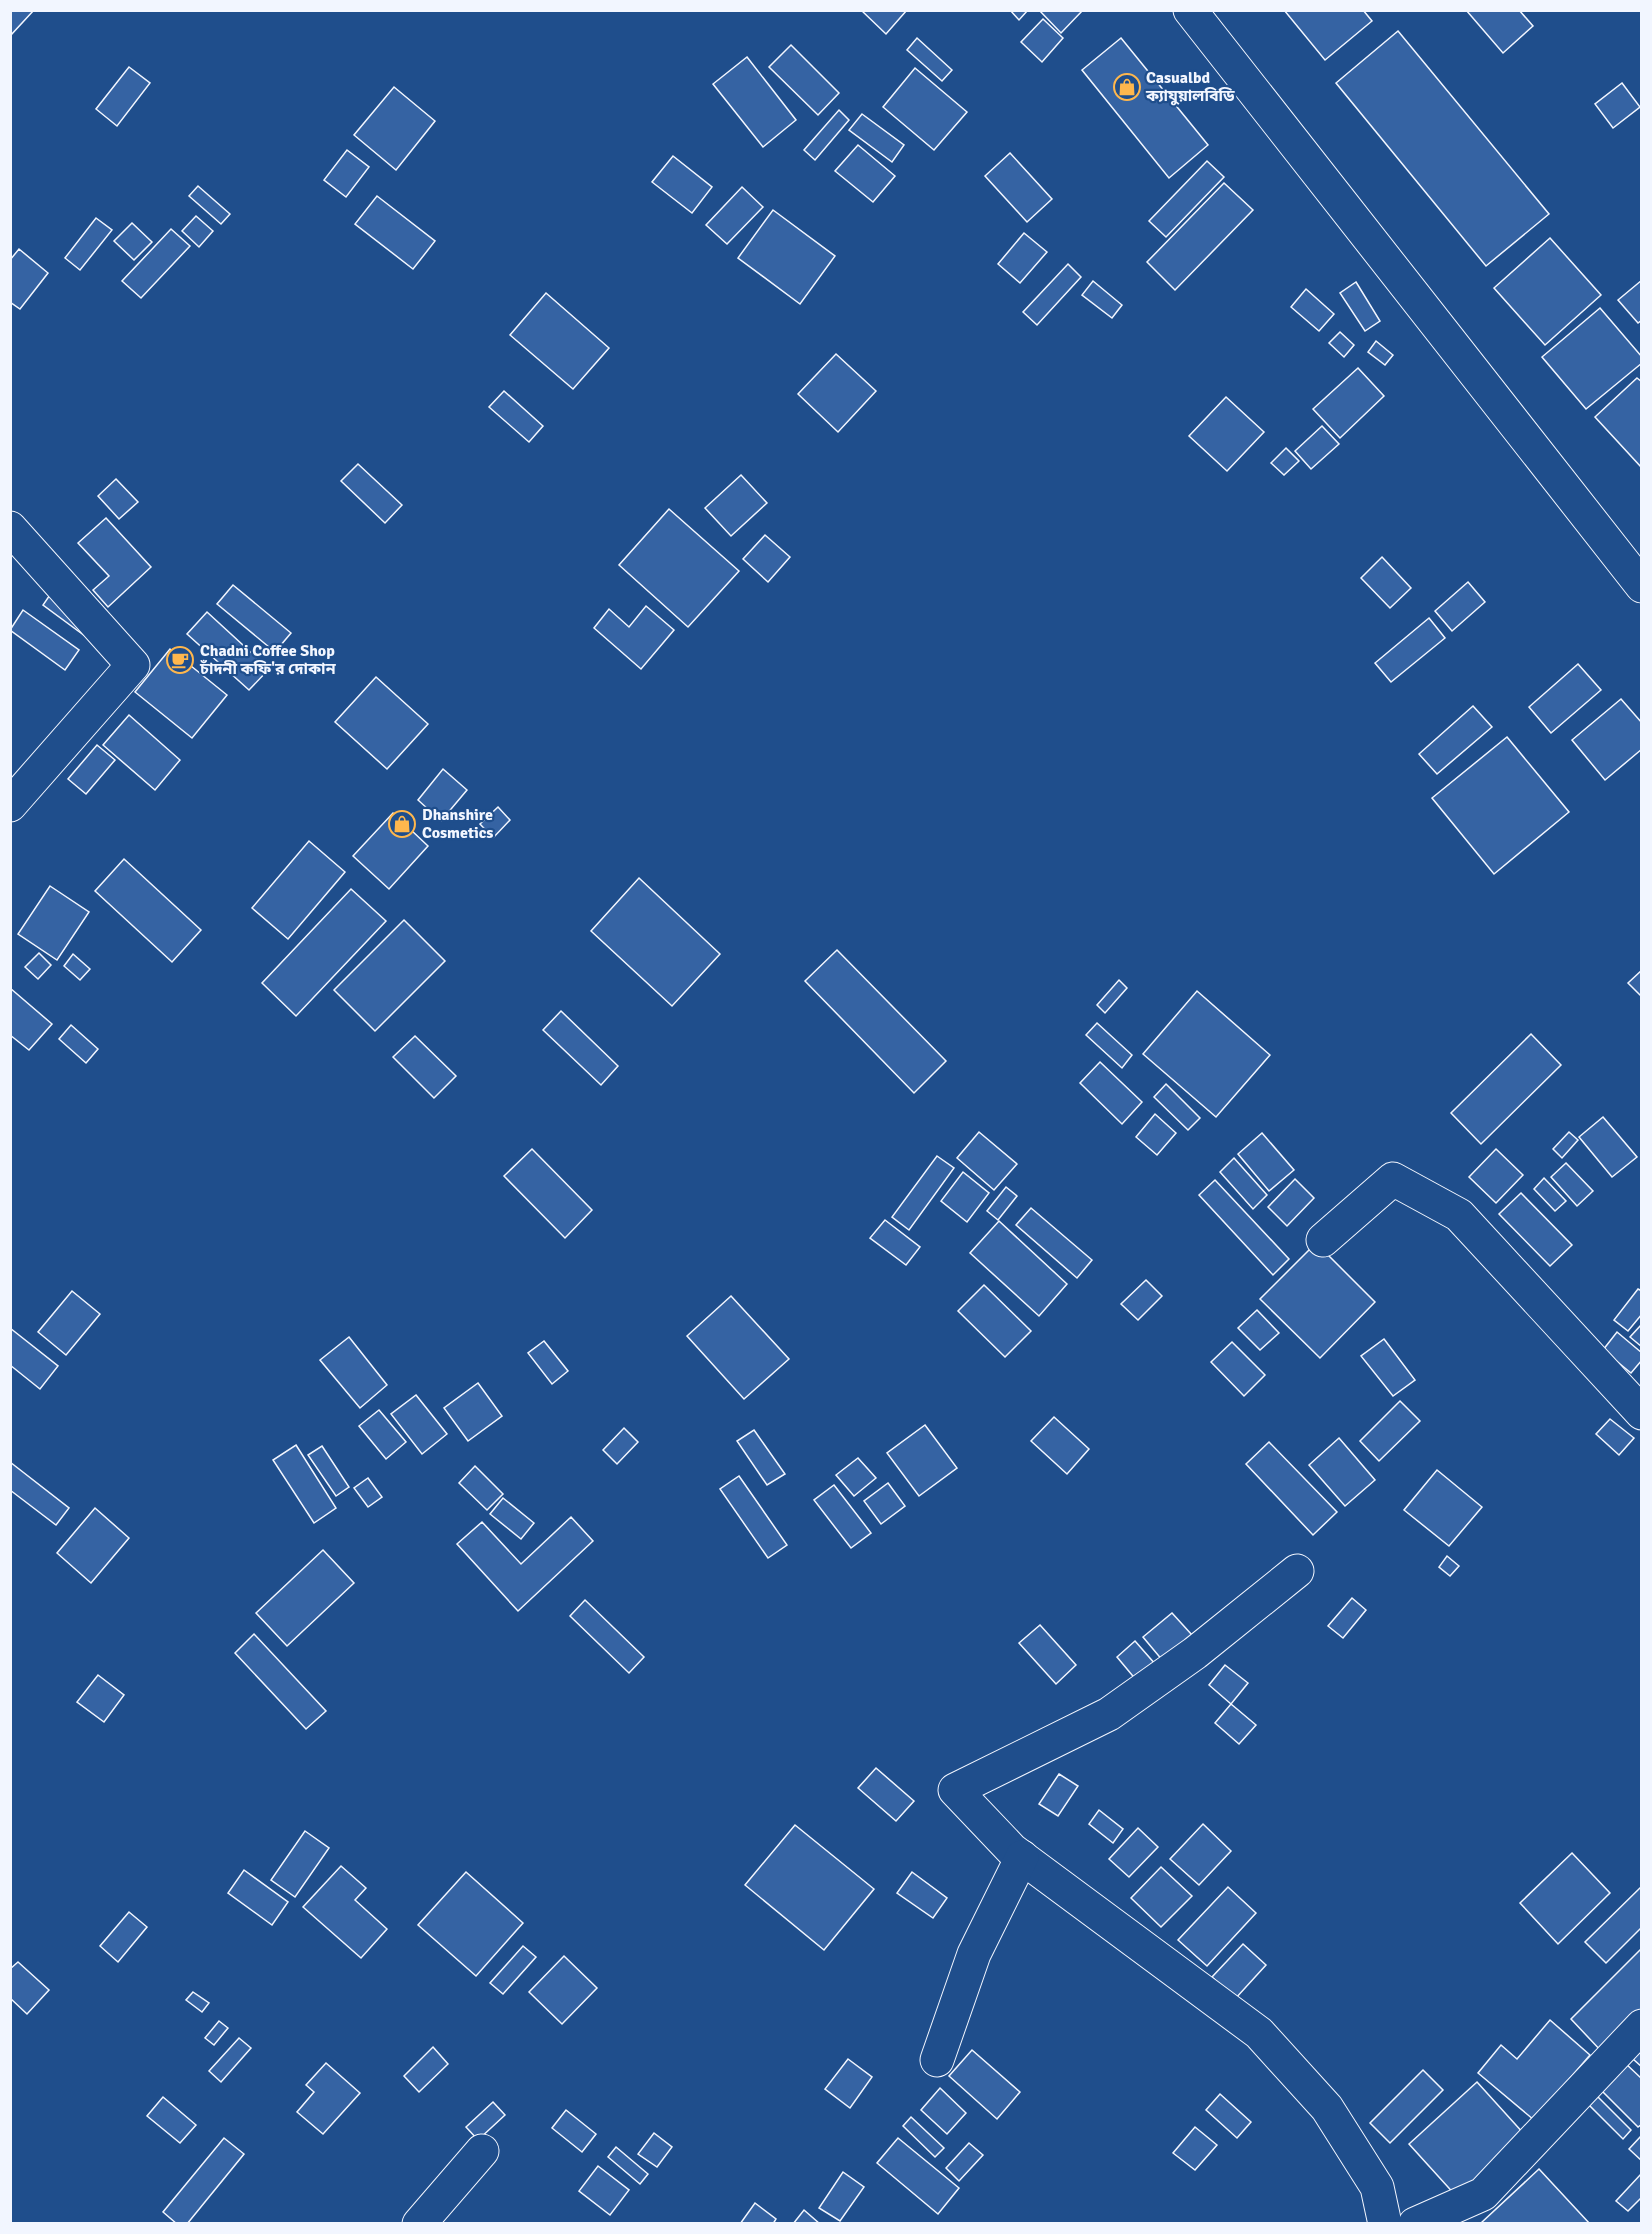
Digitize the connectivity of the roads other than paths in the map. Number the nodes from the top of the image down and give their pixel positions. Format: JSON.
{"nodes":[{"id":1,"x":1190,"y":10,"type":"edge"},
{"id":2,"x":10,"y":528,"type":"edge"},
{"id":3,"x":1641,"y":586,"type":"edge"},
{"id":4,"x":10,"y":805,"type":"edge"},
{"id":5,"x":1323,"y":1240,"type":"dead end"},
{"id":6,"x":1641,"y":1413,"type":"edge"},
{"id":7,"x":1297,"y":1571,"type":"dead end"},
{"id":8,"x":1022,"y":1857,"type":"junction"},
{"id":9,"x":1641,"y":2026,"type":"edge"},
{"id":10,"x":937,"y":2060,"type":"dead end"},
{"id":11,"x":482,"y":2151,"type":"dead end"},
{"id":12,"x":419,"y":2223,"type":"edge"},
{"id":13,"x":1384,"y":2223,"type":"edge"},
{"id":14,"x":1415,"y":2223,"type":"edge"}],
"edges":[{"from":1,"to":3,"type":"main road"},
{"from":2,"to":4,"type":"main road"},
{"from":5,"to":6,"type":"main road"},
{"from":7,"to":8,"type":"main road"},
{"from":8,"to":10,"type":"main road"},
{"from":8,"to":13,"type":"main road"},
{"from":9,"to":14,"type":"main road"},
{"from":11,"to":12,"type":"main road"}]}
